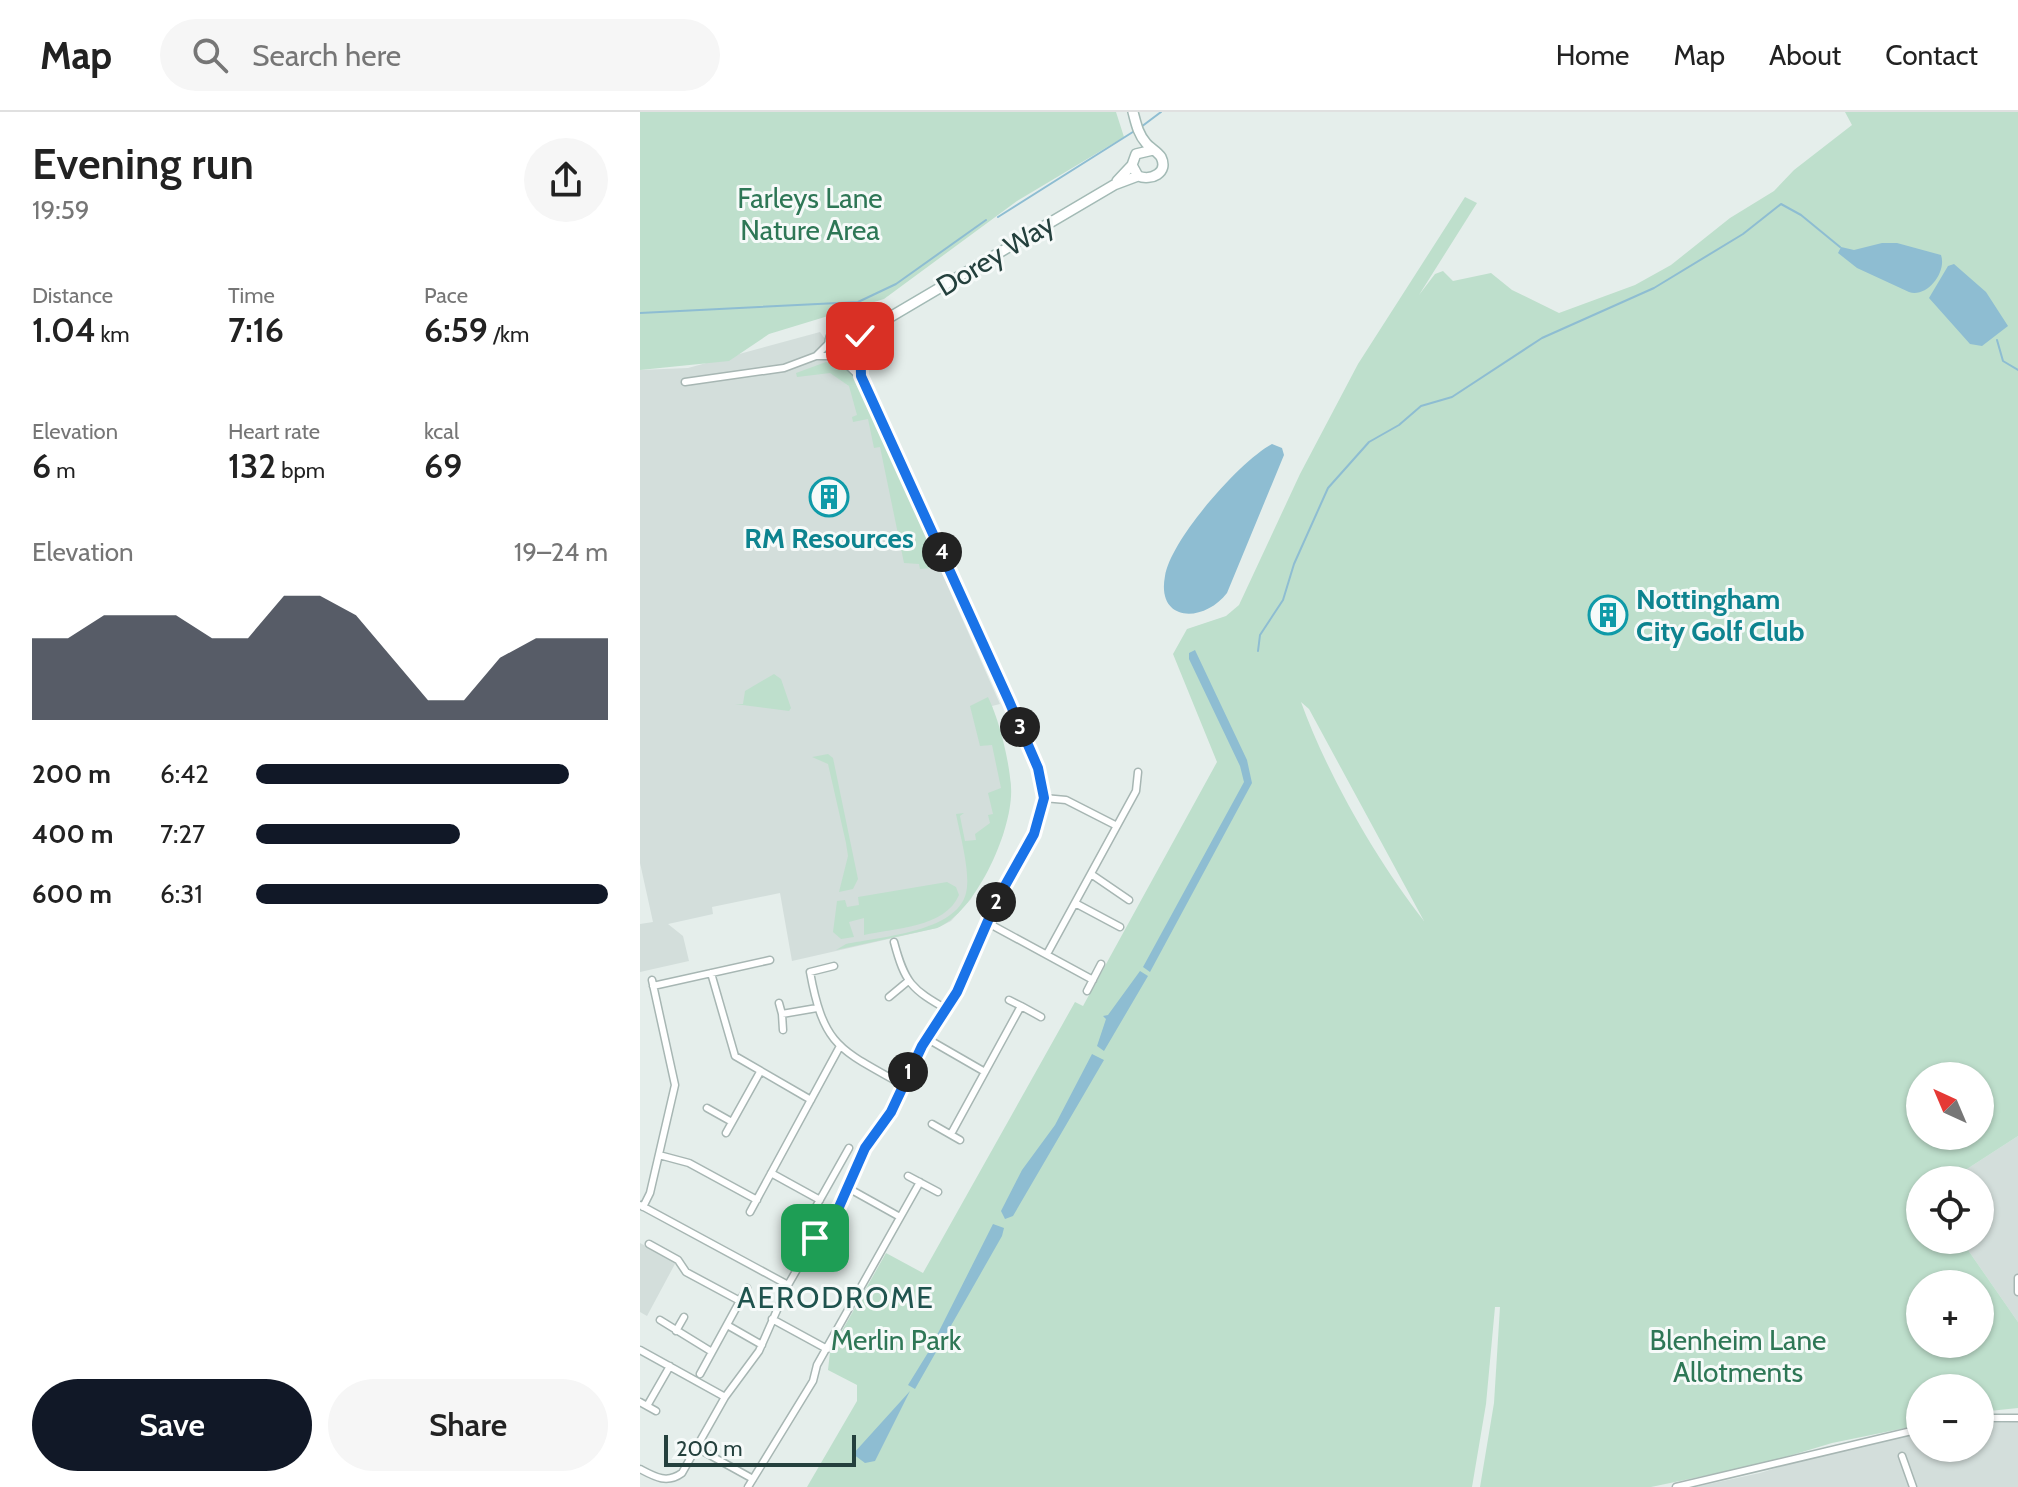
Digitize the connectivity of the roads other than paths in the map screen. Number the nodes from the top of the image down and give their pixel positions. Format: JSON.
{"nodes":[{"id":1,"x":1134,"y":116,"type":"edge"},
{"id":2,"x":1138,"y":133,"type":"junction"},
{"id":3,"x":1153,"y":150,"type":"junction"},
{"id":4,"x":1136,"y":154,"type":"junction"},
{"id":5,"x":1132,"y":165,"type":"junction"},
{"id":6,"x":1138,"y":176,"type":"junction"},
{"id":7,"x":1114,"y":185,"type":"junction"},
{"id":8,"x":875,"y":326,"type":"junction"},
{"id":9,"x":848,"y":327,"type":"junction"},
{"id":10,"x":830,"y":342,"type":"junction"},
{"id":11,"x":861,"y":346,"type":"junction"},
{"id":12,"x":816,"y":356,"type":"junction"},
{"id":13,"x":839,"y":357,"type":"junction"},
{"id":14,"x":861,"y":376,"type":"junction"},
{"id":15,"x":685,"y":382,"type":"dead end"},
{"id":16,"x":1009,"y":701,"type":"joint"},
{"id":17,"x":1138,"y":772,"type":"dead end"},
{"id":18,"x":1044,"y":798,"type":"junction"},
{"id":19,"x":1117,"y":826,"type":"junction"},
{"id":20,"x":1091,"y":874,"type":"junction"},
{"id":21,"x":1129,"y":900,"type":"dead end"},
{"id":22,"x":1075,"y":903,"type":"junction"},
{"id":23,"x":988,"y":923,"type":"junction"},
{"id":24,"x":1120,"y":927,"type":"dead end"},
{"id":25,"x":894,"y":942,"type":"dead end"},
{"id":26,"x":1047,"y":954,"type":"junction"},
{"id":27,"x":770,"y":960,"type":"dead end"},
{"id":28,"x":1101,"y":964,"type":"dead end"},
{"id":29,"x":834,"y":966,"type":"dead end"},
{"id":30,"x":711,"y":973,"type":"junction"},
{"id":31,"x":1093,"y":980,"type":"junction"},
{"id":32,"x":907,"y":982,"type":"junction"},
{"id":33,"x":1087,"y":991,"type":"dead end"},
{"id":34,"x":889,"y":997,"type":"dead end"},
{"id":35,"x":1009,"y":1000,"type":"dead end"},
{"id":36,"x":779,"y":1003,"type":"dead end"},
{"id":37,"x":1021,"y":1006,"type":"junction"},
{"id":38,"x":817,"y":1008,"type":"junction"},
{"id":39,"x":948,"y":1010,"type":"junction"},
{"id":40,"x":782,"y":1014,"type":"junction"},
{"id":41,"x":1041,"y":1017,"type":"dead end"},
{"id":42,"x":783,"y":1030,"type":"dead end"},
{"id":43,"x":926,"y":1038,"type":"junction"},
{"id":44,"x":839,"y":1048,"type":"junction"},
{"id":45,"x":760,"y":1072,"type":"junction"},
{"id":46,"x":985,"y":1072,"type":"junction"},
{"id":47,"x":903,"y":1085,"type":"junction"},
{"id":48,"x":811,"y":1100,"type":"junction"},
{"id":49,"x":707,"y":1108,"type":"dead end"},
{"id":50,"x":732,"y":1122,"type":"junction"},
{"id":51,"x":932,"y":1124,"type":"dead end"},
{"id":52,"x":726,"y":1133,"type":"dead end"},
{"id":53,"x":951,"y":1134,"type":"junction"},
{"id":54,"x":960,"y":1140,"type":"dead end"},
{"id":55,"x":849,"y":1148,"type":"dead end"},
{"id":56,"x":659,"y":1155,"type":"junction"},
{"id":57,"x":771,"y":1173,"type":"junction"},
{"id":58,"x":908,"y":1176,"type":"dead end"},
{"id":59,"x":920,"y":1182,"type":"junction"},
{"id":60,"x":848,"y":1188,"type":"junction"},
{"id":61,"x":938,"y":1192,"type":"dead end"},
{"id":62,"x":757,"y":1200,"type":"junction"},
{"id":63,"x":820,"y":1200,"type":"junction"},
{"id":64,"x":642,"y":1206,"type":"edge"},
{"id":65,"x":750,"y":1212,"type":"dead end"},
{"id":66,"x":900,"y":1217,"type":"junction"},
{"id":67,"x":649,"y":1244,"type":"dead end"},
{"id":68,"x":795,"y":1244,"type":"dead end"},
{"id":69,"x":2018,"y":1278,"type":"edge"},
{"id":70,"x":788,"y":1285,"type":"junction"},
{"id":71,"x":747,"y":1288,"type":"dead end"},
{"id":72,"x":2018,"y":1292,"type":"edge"},
{"id":73,"x":740,"y":1301,"type":"junction"},
{"id":74,"x":684,"y":1317,"type":"dead end"},
{"id":75,"x":772,"y":1319,"type":"junction"},
{"id":76,"x":660,"y":1320,"type":"dead end"},
{"id":77,"x":727,"y":1325,"type":"junction"},
{"id":78,"x":676,"y":1331,"type":"junction"},
{"id":79,"x":762,"y":1345,"type":"junction"},
{"id":80,"x":827,"y":1349,"type":"junction"},
{"id":81,"x":640,"y":1350,"type":"edge"},
{"id":82,"x":712,"y":1352,"type":"junction"},
{"id":83,"x":670,"y":1366,"type":"junction"},
{"id":84,"x":700,"y":1374,"type":"dead end"},
{"id":85,"x":725,"y":1397,"type":"junction"},
{"id":86,"x":644,"y":1404,"type":"edge"},
{"id":87,"x":656,"y":1411,"type":"dead end"},
{"id":88,"x":1994,"y":1418,"type":"edge"},
{"id":89,"x":2018,"y":1418,"type":"edge"},
{"id":90,"x":1906,"y":1432,"type":"edge"},
{"id":91,"x":697,"y":1448,"type":"junction"},
{"id":92,"x":1902,"y":1456,"type":"dead end"},
{"id":93,"x":640,"y":1469,"type":"edge"},
{"id":94,"x":753,"y":1479,"type":"junction"},
{"id":95,"x":668,"y":1483,"type":"edge"},
{"id":96,"x":748,"y":1487,"type":"edge"},
{"id":97,"x":1676,"y":1487,"type":"edge"},
{"id":98,"x":1913,"y":1487,"type":"edge"}],
"edges":[{"from":1,"to":2,"type":"street"},
{"from":2,"to":3,"type":"street"},
{"from":2,"to":4,"type":"street"},
{"from":3,"to":4,"type":"street"},
{"from":3,"to":6,"type":"street"},
{"from":4,"to":5,"type":"street"},
{"from":5,"to":6,"type":"street"},
{"from":5,"to":7,"type":"street","name":"Dorey Way"},
{"from":6,"to":7,"type":"street","name":"Dorey Way"},
{"from":7,"to":8,"type":"street","name":"Dorey Way"},
{"from":8,"to":9,"type":"street","name":"Dorey Way"},
{"from":8,"to":11,"type":"street","name":"Dorey Way"},
{"from":9,"to":10,"type":"street"},
{"from":9,"to":11,"type":"street"},
{"from":10,"to":12,"type":"street"},
{"from":10,"to":13,"type":"street"},
{"from":11,"to":13,"type":"street"},
{"from":11,"to":14,"type":"street"},
{"from":12,"to":13,"type":"street"},
{"from":12,"to":15,"type":"street"},
{"from":13,"to":14,"type":"street"},
{"from":14,"to":16,"type":"street"},
{"from":16,"to":18,"type":"street"},
{"from":17,"to":19,"type":"street"},
{"from":18,"to":19,"type":"street"},
{"from":18,"to":23,"type":"street"},
{"from":19,"to":20,"type":"street"},
{"from":20,"to":21,"type":"street"},
{"from":20,"to":22,"type":"street"},
{"from":22,"to":24,"type":"street"},
{"from":22,"to":26,"type":"street"},
{"from":23,"to":26,"type":"street"},
{"from":23,"to":39,"type":"street"},
{"from":25,"to":32,"type":"street"},
{"from":26,"to":31,"type":"street"},
{"from":27,"to":30,"type":"street"},
{"from":28,"to":31,"type":"street"},
{"from":29,"to":38,"type":"street"},
{"from":30,"to":45,"type":"street"},
{"from":30,"to":56,"type":"street"},
{"from":31,"to":33,"type":"street"},
{"from":32,"to":34,"type":"street"},
{"from":32,"to":39,"type":"street"},
{"from":35,"to":37,"type":"street"},
{"from":36,"to":40,"type":"street"},
{"from":37,"to":41,"type":"street"},
{"from":37,"to":46,"type":"street"},
{"from":38,"to":40,"type":"street"},
{"from":38,"to":44,"type":"street"},
{"from":39,"to":43,"type":"street"},
{"from":40,"to":42,"type":"street"},
{"from":43,"to":46,"type":"street"},
{"from":43,"to":47,"type":"street"},
{"from":44,"to":47,"type":"street"},
{"from":44,"to":48,"type":"street"},
{"from":45,"to":48,"type":"street"},
{"from":45,"to":50,"type":"street"},
{"from":46,"to":53,"type":"street"},
{"from":47,"to":60,"type":"street"},
{"from":48,"to":57,"type":"street"},
{"from":49,"to":50,"type":"street"},
{"from":50,"to":52,"type":"street"},
{"from":51,"to":53,"type":"street"},
{"from":53,"to":54,"type":"street"},
{"from":55,"to":63,"type":"street"},
{"from":56,"to":62,"type":"street"},
{"from":56,"to":64,"type":"street"},
{"from":57,"to":62,"type":"street"},
{"from":57,"to":63,"type":"street"},
{"from":58,"to":59,"type":"street"},
{"from":59,"to":61,"type":"street"},
{"from":59,"to":66,"type":"street"},
{"from":60,"to":66,"type":"street"},
{"from":60,"to":70,"type":"street"},
{"from":62,"to":65,"type":"street"},
{"from":63,"to":68,"type":"street"},
{"from":64,"to":70,"type":"street"},
{"from":66,"to":80,"type":"street"},
{"from":67,"to":73,"type":"street"},
{"from":69,"to":72,"type":"street"},
{"from":70,"to":75,"type":"street"},
{"from":71,"to":73,"type":"street"},
{"from":73,"to":77,"type":"street"},
{"from":74,"to":78,"type":"street"},
{"from":75,"to":79,"type":"street"},
{"from":75,"to":80,"type":"street"},
{"from":76,"to":78,"type":"street"},
{"from":77,"to":79,"type":"street"},
{"from":77,"to":82,"type":"street"},
{"from":78,"to":82,"type":"street"},
{"from":79,"to":85,"type":"street"},
{"from":80,"to":94,"type":"street"},
{"from":81,"to":83,"type":"street"},
{"from":82,"to":84,"type":"street"},
{"from":83,"to":85,"type":"street"},
{"from":83,"to":86,"type":"street"},
{"from":85,"to":91,"type":"street"},
{"from":86,"to":87,"type":"street"},
{"from":88,"to":89,"type":"street"},
{"from":90,"to":97,"type":"street"},
{"from":91,"to":94,"type":"street"},
{"from":91,"to":95,"type":"street"},
{"from":92,"to":98,"type":"street"},
{"from":93,"to":95,"type":"street"},
{"from":94,"to":96,"type":"street"}]}
